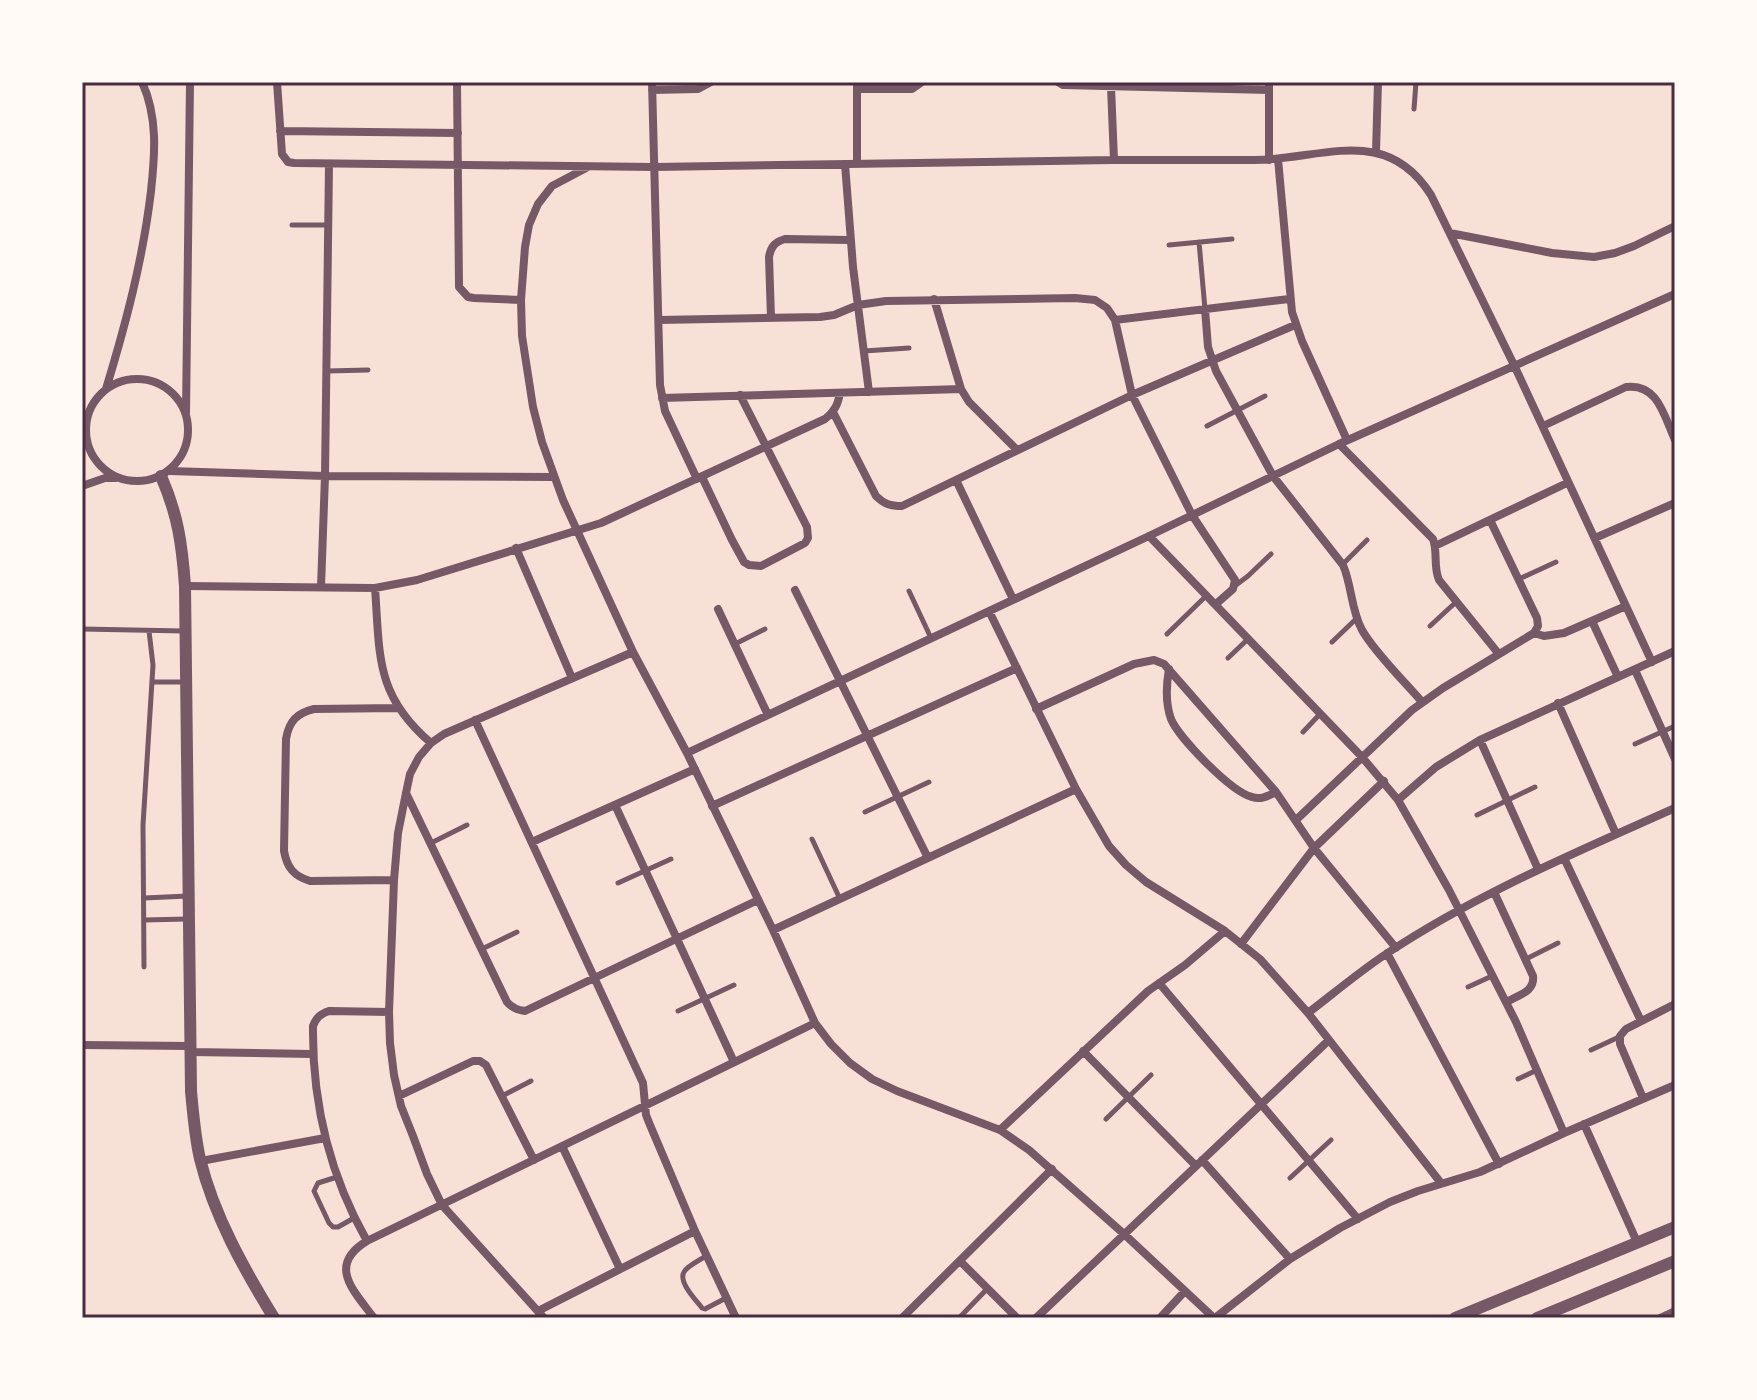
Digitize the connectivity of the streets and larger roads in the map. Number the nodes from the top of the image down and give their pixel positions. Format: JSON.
{"nodes":[{"id":1,"x":142,"y":82,"type":"edge"},
{"id":2,"x":190,"y":82,"type":"edge"},
{"id":3,"x":277,"y":82,"type":"edge"},
{"id":4,"x":457,"y":82,"type":"edge"},
{"id":5,"x":711,"y":82,"type":"edge"},
{"id":6,"x":922,"y":82,"type":"edge"},
{"id":7,"x":1058,"y":82,"type":"edge"},
{"id":8,"x":1378,"y":82,"type":"edge"},
{"id":9,"x":1106,"y":85,"type":"edge"},
{"id":10,"x":652,"y":86,"type":"edge"},
{"id":11,"x":857,"y":86,"type":"edge"},
{"id":12,"x":1231,"y":86,"type":"edge"},
{"id":13,"x":1269,"y":86,"type":"edge"},
{"id":14,"x":280,"y":131,"type":"junction"},
{"id":15,"x":458,"y":133,"type":"junction"},
{"id":16,"x":1376,"y":152,"type":"junction"},
{"id":17,"x":1114,"y":160,"type":"junction"},
{"id":18,"x":1274,"y":160,"type":"junction"},
{"id":19,"x":329,"y":164,"type":"junction"},
{"id":20,"x":845,"y":164,"type":"junction"},
{"id":21,"x":857,"y":164,"type":"junction"},
{"id":22,"x":458,"y":165,"type":"junction"},
{"id":23,"x":589,"y":166,"type":"junction"},
{"id":24,"x":655,"y":167,"type":"junction"},
{"id":25,"x":1675,"y":226,"type":"edge"},
{"id":26,"x":1450,"y":233,"type":"junction"},
{"id":27,"x":851,"y":240,"type":"junction"},
{"id":28,"x":1674,"y":296,"type":"edge"},
{"id":29,"x":934,"y":299,"type":"junction"},
{"id":30,"x":1289,"y":299,"type":"junction"},
{"id":31,"x":521,"y":300,"type":"junction"},
{"id":32,"x":858,"y":305,"type":"junction"},
{"id":33,"x":1205,"y":309,"type":"junction"},
{"id":34,"x":771,"y":318,"type":"junction"},
{"id":35,"x":659,"y":320,"type":"junction"},
{"id":36,"x":1115,"y":320,"type":"junction"},
{"id":37,"x":1295,"y":325,"type":"junction"},
{"id":38,"x":1211,"y":360,"type":"junction"},
{"id":39,"x":1514,"y":365,"type":"junction"},
{"id":40,"x":106,"y":389,"type":"junction"},
{"id":41,"x":961,"y":389,"type":"junction"},
{"id":42,"x":869,"y":392,"type":"junction"},
{"id":43,"x":840,"y":393,"type":"junction"},
{"id":44,"x":740,"y":395,"type":"junction"},
{"id":45,"x":1132,"y":395,"type":"junction"},
{"id":46,"x":662,"y":398,"type":"junction"},
{"id":47,"x":833,"y":412,"type":"junction"},
{"id":48,"x":88,"y":413,"type":"junction"},
{"id":49,"x":186,"y":413,"type":"junction"},
{"id":50,"x":82,"y":423,"type":"edge"},
{"id":51,"x":1543,"y":426,"type":"junction"},
{"id":52,"x":1675,"y":440,"type":"edge"},
{"id":53,"x":1343,"y":442,"type":"junction"},
{"id":54,"x":766,"y":447,"type":"junction"},
{"id":55,"x":1017,"y":450,"type":"junction"},
{"id":56,"x":166,"y":473,"type":"junction"},
{"id":57,"x":325,"y":476,"type":"junction"},
{"id":58,"x":1273,"y":476,"type":"junction"},
{"id":59,"x":554,"y":477,"type":"junction"},
{"id":60,"x":120,"y":478,"type":"junction"},
{"id":61,"x":699,"y":478,"type":"junction"},
{"id":62,"x":956,"y":480,"type":"junction"},
{"id":63,"x":1567,"y":483,"type":"junction"},
{"id":64,"x":82,"y":486,"type":"edge"},
{"id":65,"x":1675,"y":503,"type":"edge"},
{"id":66,"x":1192,"y":515,"type":"junction"},
{"id":67,"x":1490,"y":520,"type":"junction"},
{"id":68,"x":577,"y":532,"type":"junction"},
{"id":69,"x":1149,"y":536,"type":"junction"},
{"id":70,"x":1595,"y":538,"type":"junction"},
{"id":71,"x":1435,"y":546,"type":"junction"},
{"id":72,"x":516,"y":548,"type":"junction"},
{"id":73,"x":185,"y":586,"type":"junction"},
{"id":74,"x":321,"y":587,"type":"junction"},
{"id":75,"x":375,"y":588,"type":"junction"},
{"id":76,"x":795,"y":590,"type":"dead end"},
{"id":77,"x":1013,"y":599,"type":"junction"},
{"id":78,"x":1216,"y":604,"type":"junction"},
{"id":79,"x":1626,"y":606,"type":"junction"},
{"id":80,"x":718,"y":609,"type":"dead end"},
{"id":81,"x":989,"y":611,"type":"junction"},
{"id":82,"x":1592,"y":621,"type":"junction"},
{"id":83,"x":1534,"y":633,"type":"junction"},
{"id":84,"x":1675,"y":651,"type":"edge"},
{"id":85,"x":633,"y":652,"type":"junction"},
{"id":86,"x":1498,"y":653,"type":"junction"},
{"id":87,"x":1652,"y":662,"type":"junction"},
{"id":88,"x":1017,"y":668,"type":"junction"},
{"id":89,"x":1169,"y":669,"type":"junction"},
{"id":90,"x":1635,"y":670,"type":"junction"},
{"id":91,"x":1618,"y":677,"type":"junction"},
{"id":92,"x":572,"y":678,"type":"junction"},
{"id":93,"x":840,"y":680,"type":"junction"},
{"id":94,"x":1422,"y":702,"type":"junction"},
{"id":95,"x":1558,"y":703,"type":"junction"},
{"id":96,"x":398,"y":708,"type":"junction"},
{"id":97,"x":1036,"y":709,"type":"junction"},
{"id":98,"x":767,"y":713,"type":"junction"},
{"id":99,"x":475,"y":720,"type":"junction"},
{"id":100,"x":867,"y":736,"type":"junction"},
{"id":101,"x":1480,"y":740,"type":"junction"},
{"id":102,"x":431,"y":743,"type":"junction"},
{"id":103,"x":687,"y":753,"type":"junction"},
{"id":104,"x":1362,"y":757,"type":"junction"},
{"id":105,"x":1675,"y":759,"type":"edge"},
{"id":106,"x":695,"y":769,"type":"junction"},
{"id":107,"x":1384,"y":781,"type":"junction"},
{"id":108,"x":1076,"y":789,"type":"junction"},
{"id":109,"x":1276,"y":792,"type":"junction"},
{"id":110,"x":406,"y":793,"type":"junction"},
{"id":111,"x":1398,"y":800,"type":"junction"},
{"id":112,"x":615,"y":805,"type":"junction"},
{"id":113,"x":712,"y":806,"type":"junction"},
{"id":114,"x":1675,"y":808,"type":"edge"},
{"id":115,"x":1296,"y":820,"type":"junction"},
{"id":116,"x":1616,"y":834,"type":"junction"},
{"id":117,"x":532,"y":842,"type":"junction"},
{"id":118,"x":1314,"y":848,"type":"junction"},
{"id":119,"x":928,"y":858,"type":"junction"},
{"id":120,"x":1564,"y":858,"type":"junction"},
{"id":121,"x":1538,"y":869,"type":"junction"},
{"id":122,"x":394,"y":880,"type":"junction"},
{"id":123,"x":1494,"y":892,"type":"junction"},
{"id":124,"x":758,"y":900,"type":"junction"},
{"id":125,"x":1460,"y":910,"type":"junction"},
{"id":126,"x":773,"y":930,"type":"junction"},
{"id":127,"x":1225,"y":931,"type":"junction"},
{"id":128,"x":676,"y":939,"type":"junction"},
{"id":129,"x":1241,"y":944,"type":"junction"},
{"id":130,"x":1396,"y":948,"type":"junction"},
{"id":131,"x":1387,"y":953,"type":"junction"},
{"id":132,"x":596,"y":977,"type":"junction"},
{"id":133,"x":1159,"y":983,"type":"junction"},
{"id":134,"x":1507,"y":1002,"type":"junction"},
{"id":135,"x":1675,"y":1004,"type":"edge"},
{"id":136,"x":389,"y":1012,"type":"junction"},
{"id":137,"x":1308,"y":1013,"type":"junction"},
{"id":138,"x":1641,"y":1021,"type":"junction"},
{"id":139,"x":815,"y":1023,"type":"junction"},
{"id":140,"x":1329,"y":1040,"type":"junction"},
{"id":141,"x":82,"y":1045,"type":"edge"},
{"id":142,"x":190,"y":1049,"type":"junction"},
{"id":143,"x":1083,"y":1051,"type":"junction"},
{"id":144,"x":312,"y":1054,"type":"junction"},
{"id":145,"x":734,"y":1062,"type":"junction"},
{"id":146,"x":1675,"y":1085,"type":"edge"},
{"id":147,"x":399,"y":1096,"type":"junction"},
{"id":148,"x":1643,"y":1098,"type":"junction"},
{"id":149,"x":1262,"y":1104,"type":"junction"},
{"id":150,"x":645,"y":1105,"type":"junction"},
{"id":151,"x":1584,"y":1124,"type":"junction"},
{"id":152,"x":1000,"y":1130,"type":"junction"},
{"id":153,"x":1564,"y":1133,"type":"junction"},
{"id":154,"x":325,"y":1138,"type":"junction"},
{"id":155,"x":562,"y":1146,"type":"junction"},
{"id":156,"x":534,"y":1160,"type":"junction"},
{"id":157,"x":201,"y":1161,"type":"junction"},
{"id":158,"x":1199,"y":1163,"type":"junction"},
{"id":159,"x":1499,"y":1164,"type":"junction"},
{"id":160,"x":1052,"y":1169,"type":"junction"},
{"id":161,"x":1441,"y":1183,"type":"junction"},
{"id":162,"x":442,"y":1205,"type":"junction"},
{"id":163,"x":1358,"y":1219,"type":"junction"},
{"id":164,"x":1675,"y":1227,"type":"edge"},
{"id":165,"x":695,"y":1231,"type":"junction"},
{"id":166,"x":1124,"y":1234,"type":"junction"},
{"id":167,"x":367,"y":1241,"type":"junction"},
{"id":168,"x":1637,"y":1242,"type":"junction"},
{"id":169,"x":1290,"y":1259,"type":"junction"},
{"id":170,"x":960,"y":1261,"type":"junction"},
{"id":171,"x":1675,"y":1261,"type":"edge"},
{"id":172,"x":620,"y":1269,"type":"junction"},
{"id":173,"x":1185,"y":1291,"type":"junction"},
{"id":174,"x":1675,"y":1311,"type":"edge"},
{"id":175,"x":541,"y":1315,"type":"edge"},
{"id":176,"x":274,"y":1318,"type":"edge"},
{"id":177,"x":374,"y":1318,"type":"edge"},
{"id":178,"x":736,"y":1318,"type":"edge"},
{"id":179,"x":902,"y":1318,"type":"edge"},
{"id":180,"x":1017,"y":1318,"type":"edge"},
{"id":181,"x":1036,"y":1318,"type":"edge"},
{"id":182,"x":1160,"y":1318,"type":"edge"},
{"id":183,"x":1214,"y":1318,"type":"edge"},
{"id":184,"x":1455,"y":1318,"type":"edge"},
{"id":185,"x":1537,"y":1318,"type":"edge"},
{"id":186,"x":1660,"y":1318,"type":"edge"}],
"edges":[{"from":1,"to":40,"type":"street"},
{"from":2,"to":49,"type":"street"},
{"from":3,"to":14,"type":"street"},
{"from":4,"to":15,"type":"street"},
{"from":5,"to":10,"type":"street"},
{"from":6,"to":11,"type":"street"},
{"from":7,"to":9,"type":"street"},
{"from":8,"to":16,"type":"street"},
{"from":9,"to":12,"type":"street"},
{"from":9,"to":17,"type":"street"},
{"from":10,"to":24,"type":"street"},
{"from":11,"to":21,"type":"street"},
{"from":12,"to":13,"type":"street"},
{"from":13,"to":18,"type":"street"},
{"from":14,"to":15,"type":"street"},
{"from":14,"to":19,"type":"street"},
{"from":15,"to":22,"type":"street"},
{"from":16,"to":18,"type":"street"},
{"from":16,"to":26,"type":"street"},
{"from":17,"to":18,"type":"street"},
{"from":17,"to":21,"type":"street"},
{"from":18,"to":30,"type":"street"},
{"from":19,"to":22,"type":"street"},
{"from":19,"to":57,"type":"street"},
{"from":20,"to":21,"type":"street"},
{"from":20,"to":24,"type":"street"},
{"from":20,"to":27,"type":"street"},
{"from":22,"to":23,"type":"street"},
{"from":22,"to":31,"type":"street"},
{"from":23,"to":24,"type":"street"},
{"from":23,"to":31,"type":"street"},
{"from":24,"to":35,"type":"street"},
{"from":25,"to":26,"type":"street"},
{"from":26,"to":39,"type":"street"},
{"from":27,"to":32,"type":"street"},
{"from":27,"to":34,"type":"street"},
{"from":28,"to":39,"type":"street"},
{"from":29,"to":32,"type":"street"},
{"from":29,"to":36,"type":"street"},
{"from":29,"to":41,"type":"street"},
{"from":30,"to":33,"type":"street"},
{"from":30,"to":37,"type":"street"},
{"from":31,"to":59,"type":"street"},
{"from":32,"to":34,"type":"street"},
{"from":32,"to":42,"type":"street"},
{"from":33,"to":36,"type":"street"},
{"from":33,"to":38,"type":"street"},
{"from":34,"to":35,"type":"street"},
{"from":35,"to":46,"type":"street"},
{"from":36,"to":45,"type":"street"},
{"from":37,"to":38,"type":"street"},
{"from":37,"to":53,"type":"street"},
{"from":38,"to":45,"type":"street"},
{"from":38,"to":58,"type":"street"},
{"from":39,"to":51,"type":"street"},
{"from":39,"to":53,"type":"street"},
{"from":40,"to":48,"type":"street"},
{"from":40,"to":49,"type":"street"},
{"from":41,"to":42,"type":"street"},
{"from":41,"to":55,"type":"street"},
{"from":42,"to":43,"type":"street"},
{"from":43,"to":44,"type":"street"},
{"from":43,"to":47,"type":"street"},
{"from":44,"to":46,"type":"street"},
{"from":44,"to":54,"type":"street"},
{"from":45,"to":55,"type":"street"},
{"from":45,"to":66,"type":"street"},
{"from":46,"to":61,"type":"street"},
{"from":47,"to":54,"type":"street"},
{"from":47,"to":62,"type":"street"},
{"from":48,"to":50,"type":"street"},
{"from":48,"to":60,"type":"street"},
{"from":49,"to":56,"type":"street"},
{"from":51,"to":52,"type":"street"},
{"from":51,"to":63,"type":"street"},
{"from":53,"to":58,"type":"street"},
{"from":53,"to":71,"type":"street"},
{"from":54,"to":61,"type":"street"},
{"from":54,"to":61,"type":"street"},
{"from":55,"to":62,"type":"street"},
{"from":56,"to":57,"type":"street"},
{"from":56,"to":60,"type":"street"},
{"from":56,"to":73,"type":"street"},
{"from":57,"to":59,"type":"street"},
{"from":57,"to":74,"type":"street"},
{"from":58,"to":66,"type":"street"},
{"from":58,"to":94,"type":"street"},
{"from":59,"to":68,"type":"street"},
{"from":60,"to":64,"type":"street"},
{"from":61,"to":68,"type":"street"},
{"from":62,"to":77,"type":"street"},
{"from":63,"to":67,"type":"street"},
{"from":63,"to":70,"type":"street"},
{"from":65,"to":70,"type":"street"},
{"from":66,"to":69,"type":"street"},
{"from":66,"to":78,"type":"street"},
{"from":67,"to":71,"type":"street"},
{"from":67,"to":83,"type":"street"},
{"from":68,"to":72,"type":"street"},
{"from":68,"to":85,"type":"street"},
{"from":69,"to":77,"type":"street"},
{"from":69,"to":78,"type":"street"},
{"from":70,"to":79,"type":"street"},
{"from":71,"to":86,"type":"street"},
{"from":72,"to":75,"type":"street"},
{"from":72,"to":92,"type":"street"},
{"from":73,"to":74,"type":"street"},
{"from":73,"to":142,"type":"street"},
{"from":74,"to":75,"type":"street"},
{"from":75,"to":96,"type":"street"},
{"from":76,"to":93,"type":"street"},
{"from":77,"to":81,"type":"street"},
{"from":78,"to":104,"type":"street"},
{"from":79,"to":82,"type":"street"},
{"from":79,"to":87,"type":"street"},
{"from":80,"to":98,"type":"street"},
{"from":81,"to":88,"type":"street"},
{"from":81,"to":93,"type":"street"},
{"from":82,"to":83,"type":"street"},
{"from":82,"to":91,"type":"street"},
{"from":83,"to":86,"type":"street"},
{"from":84,"to":87,"type":"street"},
{"from":85,"to":92,"type":"street"},
{"from":85,"to":103,"type":"street"},
{"from":86,"to":94,"type":"street"},
{"from":87,"to":90,"type":"street"},
{"from":88,"to":97,"type":"street"},
{"from":88,"to":100,"type":"street"},
{"from":89,"to":97,"type":"street"},
{"from":89,"to":109,"type":"street"},
{"from":89,"to":109,"type":"street"},
{"from":90,"to":91,"type":"street"},
{"from":90,"to":105,"type":"street"},
{"from":91,"to":95,"type":"street"},
{"from":92,"to":99,"type":"street"},
{"from":93,"to":98,"type":"street"},
{"from":93,"to":100,"type":"street"},
{"from":94,"to":104,"type":"street"},
{"from":95,"to":101,"type":"street"},
{"from":95,"to":116,"type":"street"},
{"from":96,"to":102,"type":"street"},
{"from":96,"to":122,"type":"street"},
{"from":97,"to":108,"type":"street"},
{"from":98,"to":103,"type":"street"},
{"from":99,"to":102,"type":"street"},
{"from":99,"to":117,"type":"street"},
{"from":100,"to":113,"type":"street"},
{"from":100,"to":119,"type":"street"},
{"from":101,"to":111,"type":"street"},
{"from":101,"to":121,"type":"street"},
{"from":102,"to":110,"type":"street"},
{"from":103,"to":106,"type":"street"},
{"from":104,"to":107,"type":"street"},
{"from":104,"to":115,"type":"street"},
{"from":106,"to":112,"type":"street"},
{"from":106,"to":113,"type":"street"},
{"from":107,"to":111,"type":"street"},
{"from":107,"to":118,"type":"street"},
{"from":108,"to":119,"type":"street"},
{"from":108,"to":127,"type":"street"},
{"from":109,"to":115,"type":"street"},
{"from":110,"to":122,"type":"street"},
{"from":110,"to":132,"type":"street"},
{"from":111,"to":125,"type":"street"},
{"from":112,"to":117,"type":"street"},
{"from":112,"to":128,"type":"street"},
{"from":113,"to":124,"type":"street"},
{"from":114,"to":116,"type":"street"},
{"from":115,"to":118,"type":"street"},
{"from":116,"to":120,"type":"street"},
{"from":117,"to":132,"type":"street"},
{"from":118,"to":129,"type":"street"},
{"from":118,"to":130,"type":"street"},
{"from":119,"to":126,"type":"street"},
{"from":120,"to":121,"type":"street"},
{"from":120,"to":138,"type":"street"},
{"from":121,"to":123,"type":"street"},
{"from":122,"to":136,"type":"street"},
{"from":123,"to":125,"type":"street"},
{"from":123,"to":134,"type":"street"},
{"from":124,"to":126,"type":"street"},
{"from":124,"to":128,"type":"street"},
{"from":125,"to":130,"type":"street"},
{"from":125,"to":134,"type":"street"},
{"from":126,"to":139,"type":"street"},
{"from":127,"to":129,"type":"street"},
{"from":127,"to":133,"type":"street"},
{"from":128,"to":132,"type":"street"},
{"from":128,"to":145,"type":"street"},
{"from":129,"to":137,"type":"street"},
{"from":130,"to":131,"type":"street"},
{"from":131,"to":137,"type":"street"},
{"from":131,"to":159,"type":"street"},
{"from":132,"to":150,"type":"street"},
{"from":133,"to":143,"type":"street"},
{"from":133,"to":149,"type":"street"},
{"from":134,"to":153,"type":"street"},
{"from":135,"to":138,"type":"street"},
{"from":136,"to":144,"type":"street"},
{"from":136,"to":147,"type":"street"},
{"from":137,"to":140,"type":"street"},
{"from":138,"to":148,"type":"street"},
{"from":139,"to":145,"type":"street"},
{"from":139,"to":152,"type":"street"},
{"from":140,"to":149,"type":"street"},
{"from":140,"to":161,"type":"street"},
{"from":141,"to":142,"type":"street"},
{"from":142,"to":144,"type":"street"},
{"from":142,"to":157,"type":"street"},
{"from":143,"to":152,"type":"street"},
{"from":143,"to":158,"type":"street"},
{"from":144,"to":154,"type":"street"},
{"from":145,"to":150,"type":"street"},
{"from":146,"to":148,"type":"street"},
{"from":147,"to":156,"type":"street"},
{"from":147,"to":162,"type":"street"},
{"from":148,"to":151,"type":"street"},
{"from":149,"to":158,"type":"street"},
{"from":149,"to":163,"type":"street"},
{"from":150,"to":155,"type":"street"},
{"from":150,"to":165,"type":"street"},
{"from":151,"to":153,"type":"street"},
{"from":151,"to":168,"type":"street"},
{"from":152,"to":160,"type":"street"},
{"from":153,"to":159,"type":"street"},
{"from":154,"to":157,"type":"street"},
{"from":154,"to":167,"type":"street"},
{"from":155,"to":156,"type":"street"},
{"from":155,"to":172,"type":"street"},
{"from":156,"to":162,"type":"street"},
{"from":157,"to":176,"type":"street"},
{"from":158,"to":166,"type":"street"},
{"from":158,"to":169,"type":"street"},
{"from":159,"to":161,"type":"street"},
{"from":160,"to":166,"type":"street"},
{"from":160,"to":170,"type":"street"},
{"from":161,"to":163,"type":"street"},
{"from":162,"to":167,"type":"street"},
{"from":162,"to":175,"type":"street"},
{"from":163,"to":169,"type":"street"},
{"from":164,"to":168,"type":"street"},
{"from":165,"to":172,"type":"street"},
{"from":165,"to":178,"type":"street"},
{"from":166,"to":173,"type":"street"},
{"from":166,"to":181,"type":"street"},
{"from":167,"to":177,"type":"street"},
{"from":168,"to":184,"type":"street"},
{"from":169,"to":183,"type":"street"},
{"from":170,"to":179,"type":"street"},
{"from":170,"to":180,"type":"street"},
{"from":171,"to":185,"type":"street"},
{"from":172,"to":175,"type":"street"},
{"from":173,"to":182,"type":"street"},
{"from":173,"to":183,"type":"street"},
{"from":174,"to":186,"type":"street"}]}
